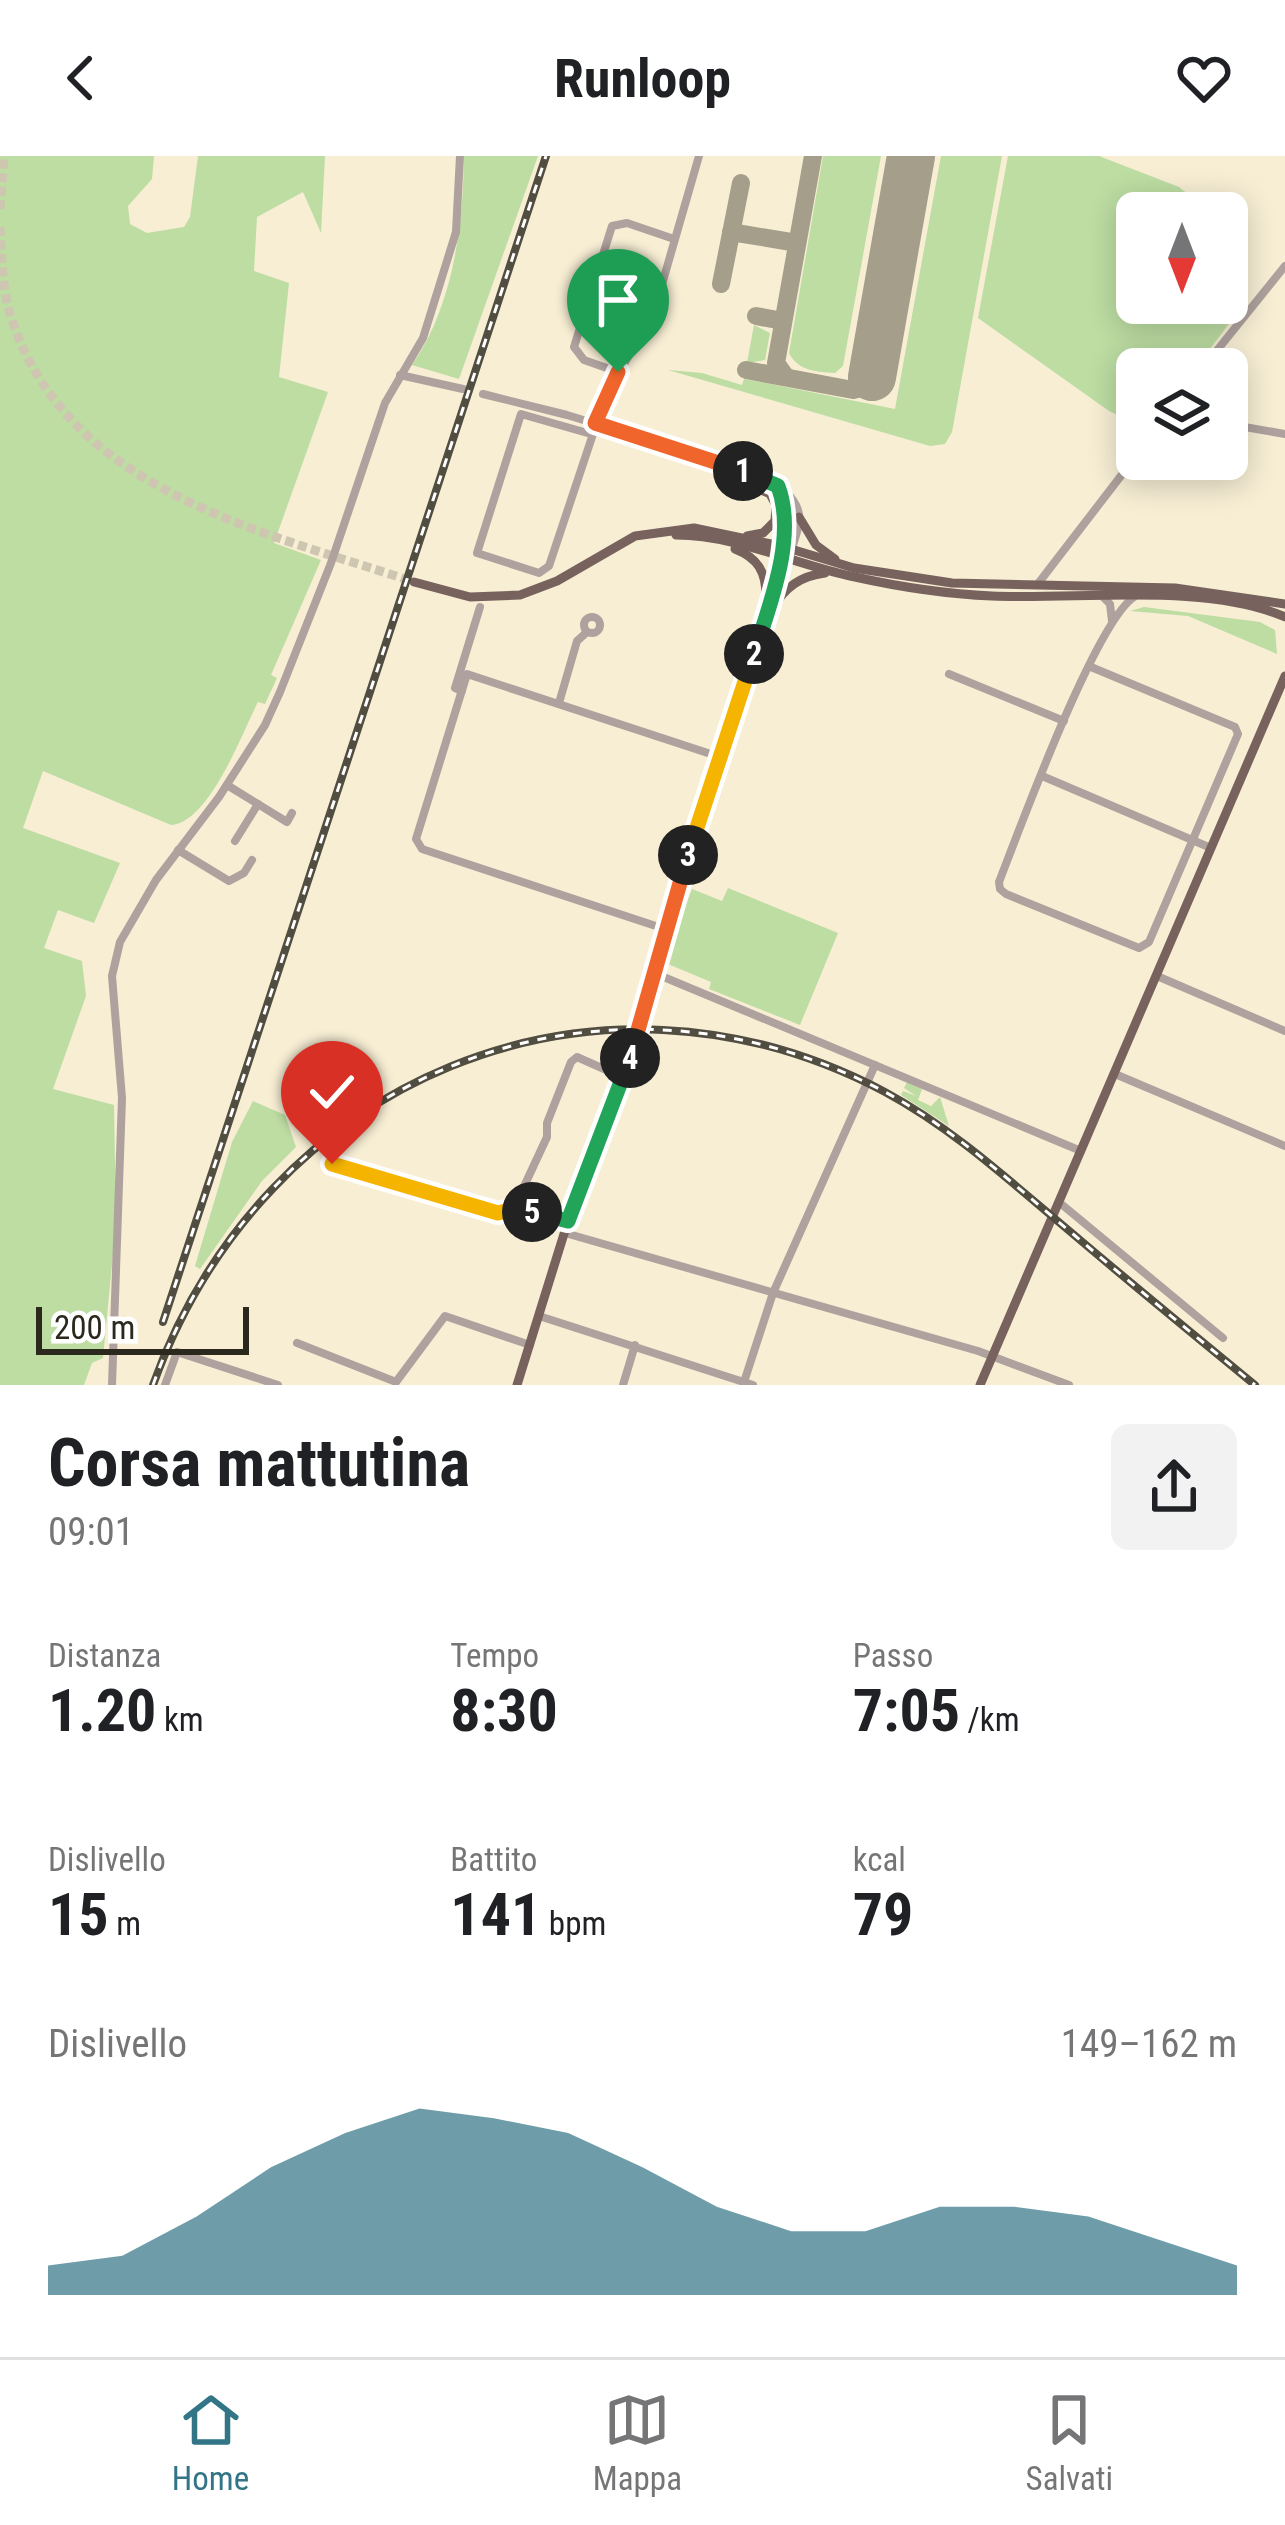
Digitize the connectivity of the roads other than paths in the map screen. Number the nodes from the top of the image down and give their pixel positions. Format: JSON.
{"nodes":[{"id":1,"x":460,"y":156,"type":"edge"},
{"id":2,"x":699,"y":156,"type":"edge"},
{"id":3,"x":674,"y":239,"type":"junction"},
{"id":4,"x":1285,"y":266,"type":"edge"},
{"id":5,"x":1219,"y":348,"type":"edge"},
{"id":6,"x":618,"y":372,"type":"junction"},
{"id":7,"x":400,"y":374,"type":"junction"},
{"id":8,"x":463,"y":389,"type":"dead end"},
{"id":9,"x":483,"y":394,"type":"dead end"},
{"id":10,"x":595,"y":423,"type":"junction"},
{"id":11,"x":1248,"y":428,"type":"edge"},
{"id":12,"x":591,"y":434,"type":"junction"},
{"id":13,"x":1285,"y":434,"type":"edge"},
{"id":14,"x":651,"y":441,"type":"junction"},
{"id":15,"x":1117,"y":480,"type":"edge"},
{"id":16,"x":778,"y":486,"type":"junction"},
{"id":17,"x":799,"y":517,"type":"junction"},
{"id":18,"x":716,"y":531,"type":"junction"},
{"id":19,"x":659,"y":536,"type":"junction"},
{"id":20,"x":619,"y":545,"type":"junction"},
{"id":21,"x":785,"y":554,"type":"junction"},
{"id":22,"x":850,"y":567,"type":"junction"},
{"id":23,"x":839,"y":574,"type":"junction"},
{"id":24,"x":414,"y":582,"type":"tunnel mouth"},
{"id":25,"x":1037,"y":586,"type":"junction"},
{"id":26,"x":1102,"y":596,"type":"junction"},
{"id":27,"x":1134,"y":597,"type":"junction"},
{"id":28,"x":1285,"y":604,"type":"edge"},
{"id":29,"x":480,"y":607,"type":"dead end"},
{"id":30,"x":766,"y":617,"type":"junction"},
{"id":31,"x":1112,"y":622,"type":"junction"},
{"id":32,"x":1285,"y":622,"type":"edge"},
{"id":33,"x":586,"y":632,"type":"dead end"},
{"id":34,"x":1091,"y":667,"type":"junction"},
{"id":35,"x":949,"y":674,"type":"dead end"},
{"id":36,"x":1285,"y":676,"type":"edge"},
{"id":37,"x":462,"y":691,"type":"junction"},
{"id":38,"x":559,"y":704,"type":"junction"},
{"id":39,"x":1064,"y":722,"type":"junction"},
{"id":40,"x":720,"y":757,"type":"junction"},
{"id":41,"x":1042,"y":776,"type":"junction"},
{"id":42,"x":227,"y":785,"type":"junction"},
{"id":43,"x":258,"y":804,"type":"junction"},
{"id":44,"x":292,"y":813,"type":"dead end"},
{"id":45,"x":1193,"y":840,"type":"junction"},
{"id":46,"x":236,"y":842,"type":"dead end"},
{"id":47,"x":1211,"y":848,"type":"junction"},
{"id":48,"x":178,"y":850,"type":"junction"},
{"id":49,"x":252,"y":860,"type":"dead end"},
{"id":50,"x":665,"y":929,"type":"junction"},
{"id":51,"x":654,"y":973,"type":"junction"},
{"id":52,"x":1157,"y":976,"type":"junction"},
{"id":53,"x":1285,"y":1031,"type":"edge"},
{"id":54,"x":875,"y":1065,"type":"junction"},
{"id":55,"x":1115,"y":1074,"type":"junction"},
{"id":56,"x":622,"y":1077,"type":"junction"},
{"id":57,"x":1285,"y":1146,"type":"edge"},
{"id":58,"x":1083,"y":1152,"type":"junction"},
{"id":59,"x":332,"y":1164,"type":"dead end"},
{"id":60,"x":1060,"y":1203,"type":"junction"},
{"id":61,"x":514,"y":1209,"type":"junction"},
{"id":62,"x":566,"y":1227,"type":"junction"},
{"id":63,"x":773,"y":1294,"type":"junction"},
{"id":64,"x":539,"y":1316,"type":"junction"},
{"id":65,"x":1223,"y":1338,"type":"dead end"},
{"id":66,"x":297,"y":1343,"type":"dead end"},
{"id":67,"x":635,"y":1345,"type":"junction"},
{"id":68,"x":530,"y":1346,"type":"junction"},
{"id":69,"x":993,"y":1359,"type":"junction"},
{"id":70,"x":749,"y":1384,"type":"edge"},
{"id":71,"x":112,"y":1385,"type":"edge"},
{"id":72,"x":165,"y":1385,"type":"edge"},
{"id":73,"x":278,"y":1385,"type":"edge"},
{"id":74,"x":517,"y":1385,"type":"edge"},
{"id":75,"x":622,"y":1385,"type":"edge"},
{"id":76,"x":980,"y":1385,"type":"edge"},
{"id":77,"x":1069,"y":1385,"type":"edge"}],
"edges":[{"from":1,"to":7,"type":"street"},
{"from":2,"to":3,"type":"street"},
{"from":3,"to":6,"type":"street"},
{"from":3,"to":6,"type":"street"},
{"from":4,"to":5,"type":"street"},
{"from":6,"to":10,"type":"street"},
{"from":7,"to":8,"type":"street"},
{"from":7,"to":42,"type":"street"},
{"from":9,"to":10,"type":"street"},
{"from":10,"to":12,"type":"street"},
{"from":10,"to":14,"type":"street"},
{"from":11,"to":13,"type":"street"},
{"from":12,"to":12,"type":"street"},
{"from":14,"to":16,"type":"street"},
{"from":14,"to":18,"type":"main road"},
{"from":15,"to":25,"type":"street"},
{"from":16,"to":17,"type":"street"},
{"from":16,"to":21,"type":"street"},
{"from":17,"to":21,"type":"street"},
{"from":17,"to":22,"type":"main road"},
{"from":18,"to":20,"type":"main road"},
{"from":18,"to":21,"type":"main road"},
{"from":19,"to":20,"type":"main road"},
{"from":19,"to":21,"type":"main road"},
{"from":19,"to":30,"type":"main road"},
{"from":20,"to":24,"type":"main road"},
{"from":21,"to":22,"type":"main road"},
{"from":21,"to":23,"type":"main road"},
{"from":21,"to":30,"type":"main road"},
{"from":22,"to":25,"type":"main road"},
{"from":23,"to":26,"type":"main road"},
{"from":23,"to":30,"type":"main road"},
{"from":25,"to":28,"type":"main road"},
{"from":26,"to":27,"type":"main road"},
{"from":26,"to":31,"type":"street"},
{"from":27,"to":31,"type":"street"},
{"from":27,"to":32,"type":"main road"},
{"from":29,"to":37,"type":"street"},
{"from":30,"to":40,"type":"main road"},
{"from":31,"to":34,"type":"street"},
{"from":33,"to":38,"type":"street"},
{"from":34,"to":39,"type":"street"},
{"from":34,"to":45,"type":"street"},
{"from":35,"to":39,"type":"street"},
{"from":36,"to":47,"type":"main road"},
{"from":37,"to":38,"type":"street"},
{"from":37,"to":50,"type":"street"},
{"from":38,"to":40,"type":"street"},
{"from":39,"to":41,"type":"street"},
{"from":40,"to":50,"type":"main road"},
{"from":41,"to":45,"type":"street"},
{"from":41,"to":45,"type":"street"},
{"from":42,"to":43,"type":"street"},
{"from":42,"to":48,"type":"street"},
{"from":43,"to":44,"type":"street"},
{"from":43,"to":46,"type":"street"},
{"from":45,"to":47,"type":"street"},
{"from":47,"to":52,"type":"main road"},
{"from":48,"to":49,"type":"street"},
{"from":48,"to":71,"type":"street"},
{"from":50,"to":51,"type":"main road"},
{"from":51,"to":54,"type":"street"},
{"from":51,"to":56,"type":"main road"},
{"from":52,"to":53,"type":"street"},
{"from":52,"to":55,"type":"main road"},
{"from":54,"to":58,"type":"street"},
{"from":54,"to":63,"type":"street"},
{"from":55,"to":57,"type":"street"},
{"from":55,"to":58,"type":"main road"},
{"from":56,"to":61,"type":"street"},
{"from":56,"to":62,"type":"main road"},
{"from":58,"to":60,"type":"main road"},
{"from":59,"to":61,"type":"street"},
{"from":60,"to":65,"type":"street"},
{"from":60,"to":69,"type":"main road"},
{"from":61,"to":62,"type":"street"},
{"from":62,"to":63,"type":"street"},
{"from":62,"to":64,"type":"main road"},
{"from":63,"to":69,"type":"street"},
{"from":63,"to":70,"type":"street"},
{"from":64,"to":67,"type":"street"},
{"from":64,"to":68,"type":"main road"},
{"from":66,"to":68,"type":"street"},
{"from":67,"to":70,"type":"street"},
{"from":67,"to":75,"type":"street"},
{"from":68,"to":74,"type":"main road"},
{"from":69,"to":76,"type":"main road"},
{"from":69,"to":77,"type":"street"},
{"from":72,"to":73,"type":"street"}]}
